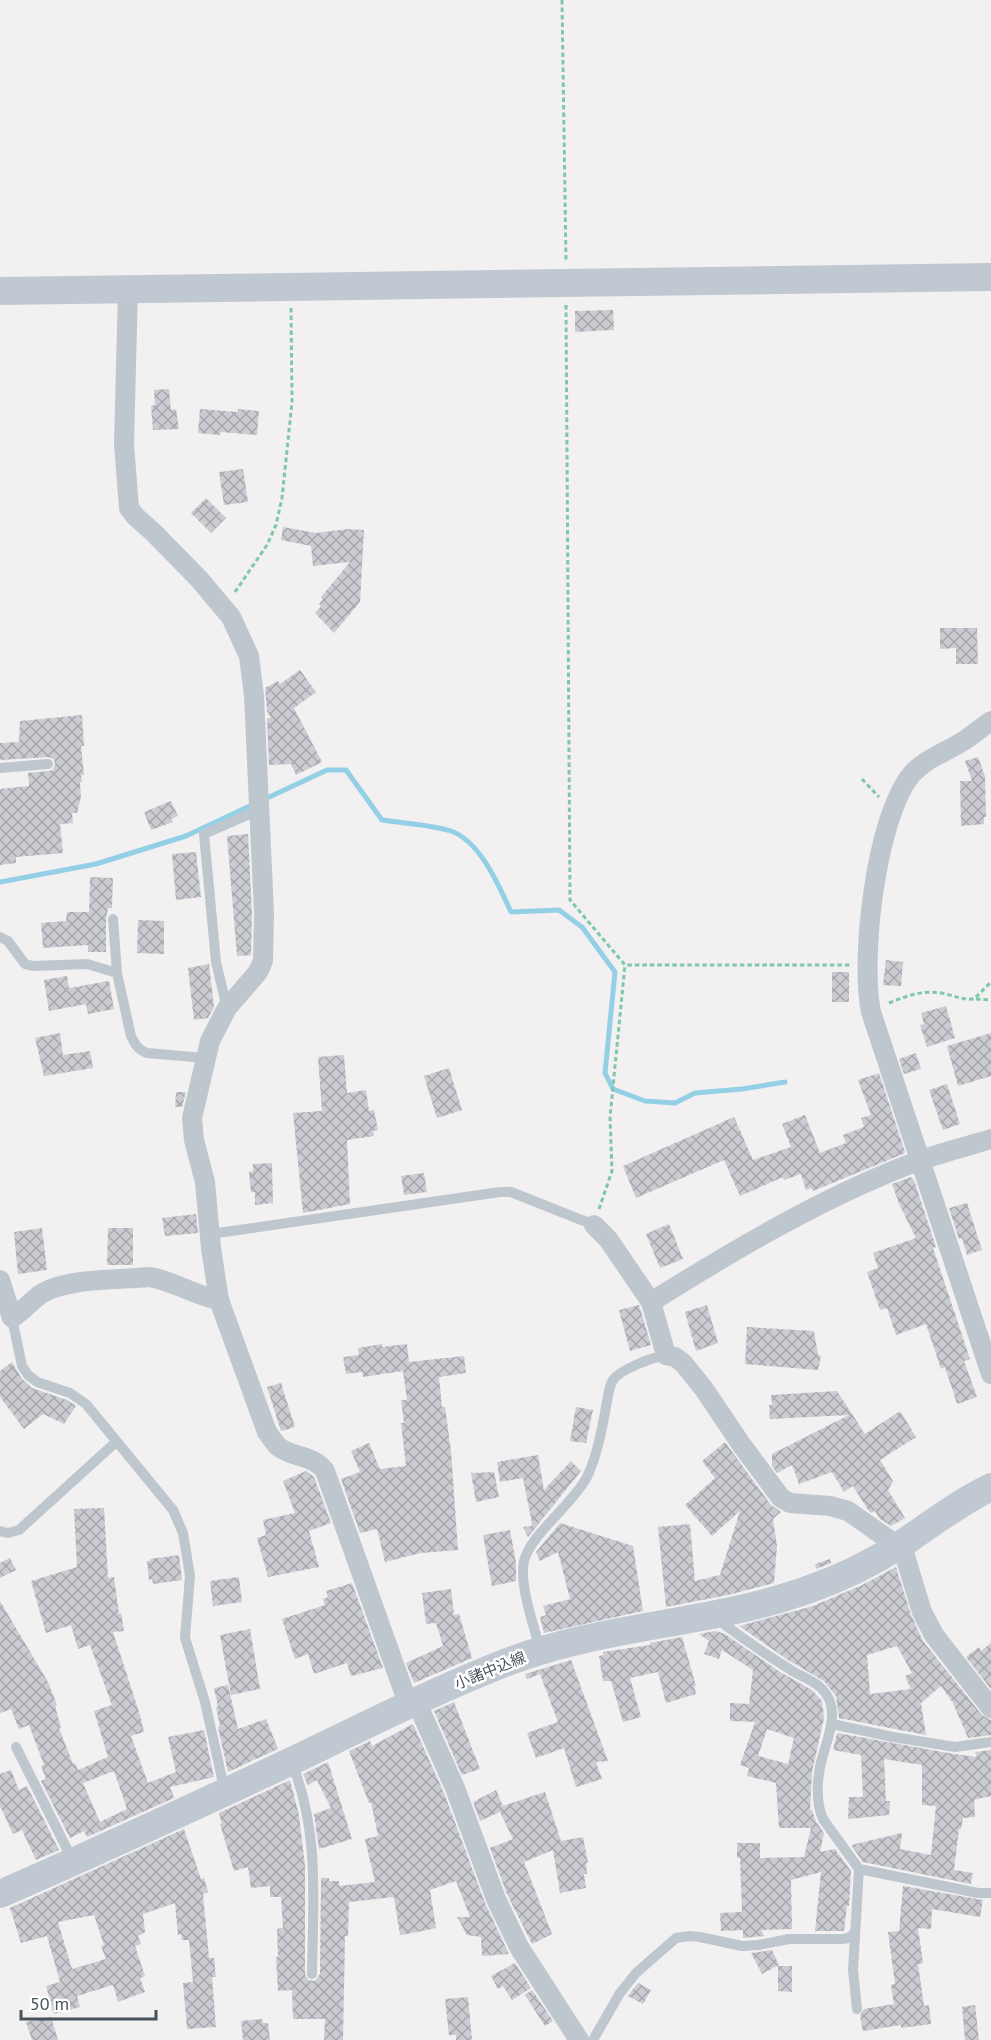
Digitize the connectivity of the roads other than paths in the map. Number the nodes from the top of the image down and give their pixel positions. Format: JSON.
{"nodes":[{"id":1,"x":991,"y":277,"type":"edge"},
{"id":2,"x":128,"y":289,"type":"junction"},
{"id":3,"x":0,"y":291,"type":"edge"},
{"id":4,"x":991,"y":721,"type":"edge"},
{"id":5,"x":48,"y":764,"type":"dead end"},
{"id":6,"x":0,"y":768,"type":"edge"},
{"id":7,"x":259,"y":805,"type":"junction"},
{"id":8,"x":113,"y":919,"type":"dead end"},
{"id":9,"x":0,"y":937,"type":"edge"},
{"id":10,"x":117,"y":973,"type":"junction"},
{"id":11,"x":227,"y":1008,"type":"junction"},
{"id":12,"x":205,"y":1058,"type":"junction"},
{"id":13,"x":991,"y":1138,"type":"edge"},
{"id":14,"x":920,"y":1161,"type":"junction"},
{"id":15,"x":594,"y":1225,"type":"joint"},
{"id":16,"x":211,"y":1234,"type":"junction"},
{"id":17,"x":0,"y":1280,"type":"edge"},
{"id":18,"x":219,"y":1300,"type":"junction"},
{"id":19,"x":651,"y":1302,"type":"junction"},
{"id":20,"x":6,"y":1321,"type":"edge"},
{"id":21,"x":666,"y":1355,"type":"junction"},
{"id":22,"x":991,"y":1374,"type":"edge"},
{"id":23,"x":116,"y":1442,"type":"junction"},
{"id":24,"x":991,"y":1487,"type":"edge"},
{"id":25,"x":0,"y":1531,"type":"edge"},
{"id":26,"x":898,"y":1546,"type":"junction"},
{"id":27,"x":715,"y":1614,"type":"junction"},
{"id":28,"x":540,"y":1651,"type":"junction"},
{"id":29,"x":412,"y":1703,"type":"junction"},
{"id":30,"x":991,"y":1708,"type":"edge"},
{"id":31,"x":832,"y":1724,"type":"junction"},
{"id":32,"x":991,"y":1742,"type":"edge"},
{"id":33,"x":16,"y":1747,"type":"dead end"},
{"id":34,"x":290,"y":1761,"type":"junction"},
{"id":35,"x":225,"y":1792,"type":"junction"},
{"id":36,"x":73,"y":1861,"type":"junction"},
{"id":37,"x":859,"y":1869,"type":"junction"},
{"id":38,"x":2,"y":1887,"type":"edge"},
{"id":39,"x":991,"y":1893,"type":"edge"},
{"id":40,"x":854,"y":1933,"type":"junction"},
{"id":41,"x":312,"y":1974,"type":"dead end"},
{"id":42,"x":857,"y":2009,"type":"dead end"},
{"id":43,"x":579,"y":2040,"type":"edge"},
{"id":44,"x":593,"y":2040,"type":"edge"}],
"edges":[{"from":1,"to":2,"type":"main road"},
{"from":2,"to":3,"type":"main road"},
{"from":2,"to":7,"type":"street"},
{"from":4,"to":14,"type":"street"},
{"from":5,"to":6,"type":"lane"},
{"from":7,"to":11,"type":"street"},
{"from":7,"to":11,"type":"lane"},
{"from":8,"to":10,"type":"lane"},
{"from":9,"to":10,"type":"lane"},
{"from":10,"to":12,"type":"lane"},
{"from":11,"to":12,"type":"street"},
{"from":12,"to":16,"type":"street"},
{"from":13,"to":14,"type":"street"},
{"from":14,"to":19,"type":"street"},
{"from":14,"to":22,"type":"street"},
{"from":15,"to":16,"type":"lane"},
{"from":15,"to":19,"type":"street"},
{"from":16,"to":18,"type":"street"},
{"from":17,"to":20,"type":"street"},
{"from":18,"to":20,"type":"street"},
{"from":18,"to":29,"type":"street"},
{"from":19,"to":21,"type":"street"},
{"from":20,"to":23,"type":"lane"},
{"from":21,"to":26,"type":"street"},
{"from":21,"to":28,"type":"lane"},
{"from":23,"to":25,"type":"lane"},
{"from":23,"to":35,"type":"lane"},
{"from":24,"to":26,"type":"main road","name":"小諸中込線"},
{"from":26,"to":27,"type":"main road","name":"小諸中込線"},
{"from":26,"to":30,"type":"street"},
{"from":27,"to":28,"type":"main road","name":"小諸中込線"},
{"from":27,"to":31,"type":"lane"},
{"from":28,"to":29,"type":"main road","name":"小諸中込線"},
{"from":29,"to":34,"type":"main road","name":"小諸中込線"},
{"from":29,"to":43,"type":"street"},
{"from":31,"to":32,"type":"lane"},
{"from":31,"to":37,"type":"lane"},
{"from":33,"to":36,"type":"lane"},
{"from":34,"to":35,"type":"main road","name":"小諸中込線"},
{"from":34,"to":41,"type":"lane"},
{"from":35,"to":36,"type":"main road","name":"小諸中込線"},
{"from":36,"to":38,"type":"main road","name":"小諸中込線"},
{"from":37,"to":39,"type":"lane"},
{"from":37,"to":40,"type":"lane"},
{"from":40,"to":42,"type":"lane"},
{"from":40,"to":44,"type":"lane"}]}
